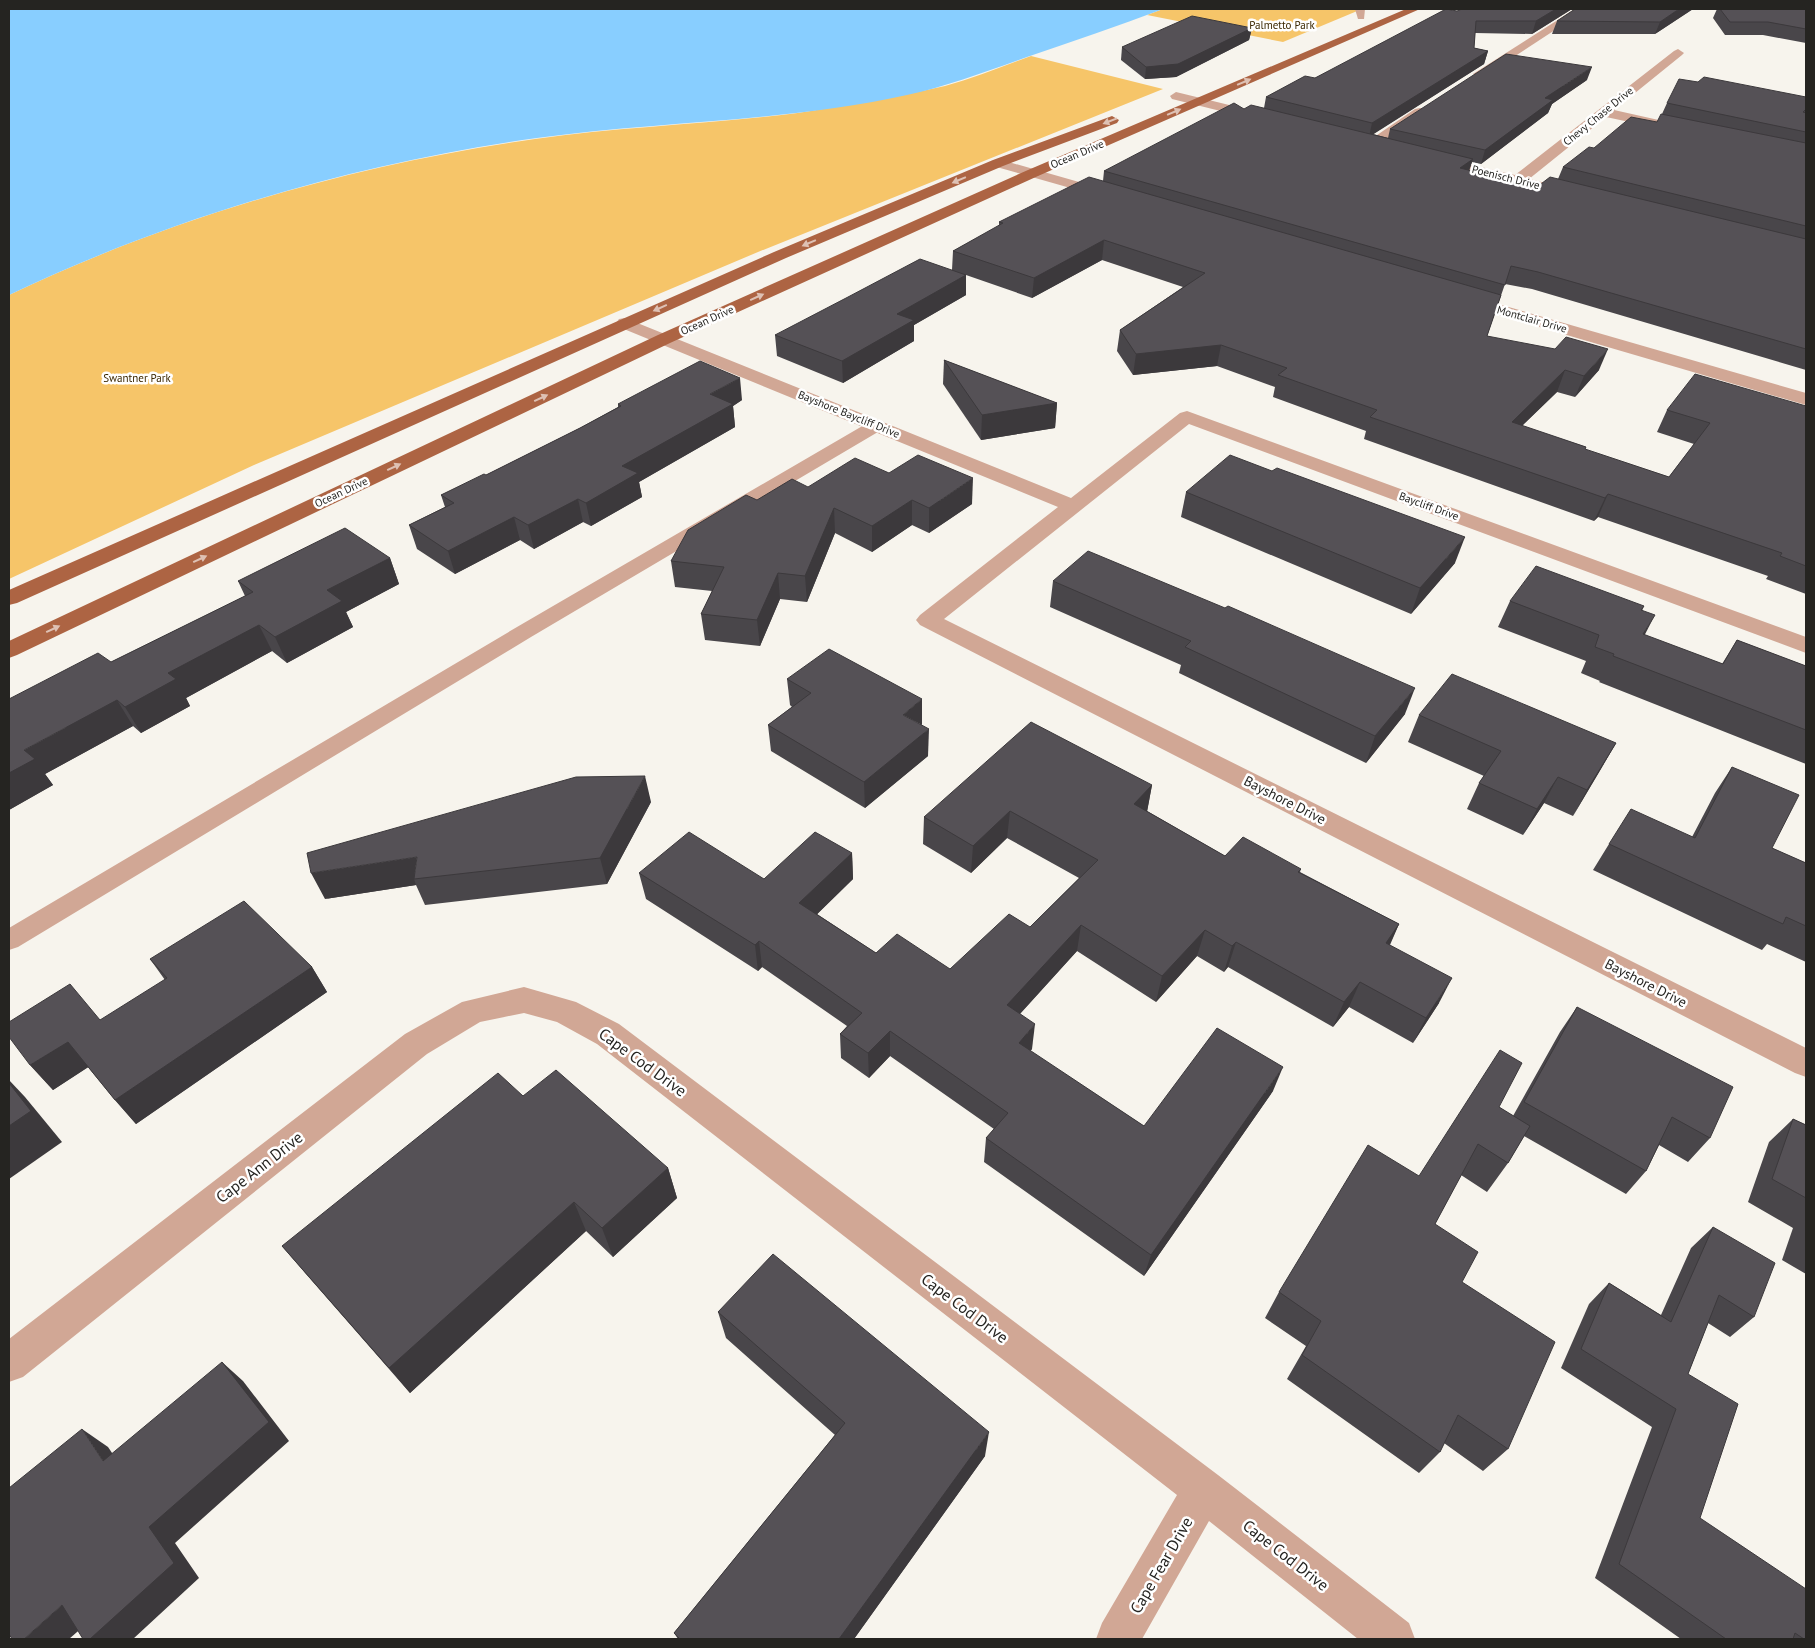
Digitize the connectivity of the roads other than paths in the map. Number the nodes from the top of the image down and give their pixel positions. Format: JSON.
{"nodes":[{"id":1,"x":1382,"y":9,"type":"edge"},
{"id":2,"x":1415,"y":9,"type":"edge"},
{"id":3,"x":1582,"y":9,"type":"edge"},
{"id":4,"x":1361,"y":13,"type":"edge"},
{"id":5,"x":1678,"y":53,"type":"dead end"},
{"id":6,"x":1275,"y":54,"type":"junction"},
{"id":7,"x":1298,"y":59,"type":"junction"},
{"id":8,"x":1468,"y":82,"type":"edge"},
{"id":9,"x":1176,"y":96,"type":"junction"},
{"id":10,"x":1199,"y":101,"type":"junction"},
{"id":11,"x":1148,"y":106,"type":"dead end"},
{"id":12,"x":1427,"y":108,"type":"edge"},
{"id":13,"x":1603,"y":112,"type":"junction"},
{"id":14,"x":1130,"y":113,"type":"dead end"},
{"id":15,"x":1274,"y":120,"type":"edge"},
{"id":16,"x":1680,"y":128,"type":"edge"},
{"id":17,"x":1389,"y":148,"type":"edge"},
{"id":18,"x":1417,"y":155,"type":"edge"},
{"id":19,"x":998,"y":163,"type":"junction"},
{"id":20,"x":1033,"y":173,"type":"junction"},
{"id":21,"x":1518,"y":180,"type":"junction"},
{"id":22,"x":1585,"y":197,"type":"edge"},
{"id":23,"x":1121,"y":199,"type":"edge"},
{"id":24,"x":855,"y":223,"type":"junction"},
{"id":25,"x":893,"y":236,"type":"junction"},
{"id":26,"x":1444,"y":293,"type":"edge"},
{"id":27,"x":625,"y":323,"type":"junction"},
{"id":28,"x":664,"y":339,"type":"junction"},
{"id":29,"x":1806,"y":399,"type":"edge"},
{"id":30,"x":877,"y":425,"type":"junction"},
{"id":31,"x":1073,"y":506,"type":"junction"},
{"id":32,"x":70,"y":595,"type":"junction"},
{"id":33,"x":9,"y":598,"type":"edge"},
{"id":34,"x":1806,"y":645,"type":"edge"},
{"id":35,"x":9,"y":650,"type":"edge"},
{"id":36,"x":9,"y":940,"type":"edge"},
{"id":37,"x":524,"y":1000,"type":"joint"},
{"id":38,"x":1806,"y":1063,"type":"edge"},
{"id":39,"x":9,"y":1363,"type":"edge"},
{"id":40,"x":1203,"y":1490,"type":"junction"},
{"id":41,"x":1118,"y":1639,"type":"edge"},
{"id":42,"x":1393,"y":1639,"type":"edge"}],
"edges":[{"from":1,"to":4,"type":"main road"},
{"from":2,"to":7,"type":"main road","name":"Ocean Drive"},
{"from":3,"to":8,"type":"street"},
{"from":4,"to":6,"type":"main road"},
{"from":5,"to":13,"type":"street","name":"Chevy Chase Drive"},
{"from":6,"to":7,"type":"main road"},
{"from":6,"to":9,"type":"main road"},
{"from":10,"to":7,"type":"main road","name":"Ocean Drive","one_way":true},
{"from":9,"to":10,"type":"street"},
{"from":9,"to":11,"type":"main road"},
{"from":10,"to":15,"type":"street"},
{"from":20,"to":10,"type":"main road","name":"Ocean Drive","one_way":true},
{"from":12,"to":17,"type":"street"},
{"from":13,"to":16,"type":"street"},
{"from":13,"to":21,"type":"street","name":"Chevy Chase Drive"},
{"from":14,"to":19,"type":"main road","name":"Ocean Drive","one_way":true},
{"from":18,"to":21,"type":"street","name":"Poenisch Drive"},
{"from":19,"to":20,"type":"street"},
{"from":19,"to":24,"type":"main road","name":"Ocean Drive","one_way":true},
{"from":20,"to":23,"type":"street"},
{"from":20,"to":25,"type":"main road","name":"Ocean Drive"},
{"from":21,"to":22,"type":"street","name":"Poenisch Drive"},
{"from":24,"to":25,"type":"main road"},
{"from":24,"to":27,"type":"main road","name":"Ocean Drive","one_way":true},
{"from":28,"to":25,"type":"main road","name":"Ocean Drive","one_way":true},
{"from":26,"to":29,"type":"street","name":"Montclair Drive"},
{"from":27,"to":28,"type":"street","name":"Bayshore Baycliff Drive"},
{"from":27,"to":32,"type":"main road","name":"Ocean Drive"},
{"from":28,"to":30,"type":"street","name":"Bayshore Baycliff Drive"},
{"from":32,"to":28,"type":"main road","name":"Ocean Drive","one_way":true},
{"from":30,"to":31,"type":"street","name":"Bayshore Baycliff Drive"},
{"from":30,"to":36,"type":"lane"},
{"from":31,"to":34,"type":"street","name":"Baycliff Drive"},
{"from":31,"to":38,"type":"street","name":"Bayshore Drive"},
{"from":32,"to":33,"type":"main road","name":"Ocean Drive"},
{"from":35,"to":32,"type":"main road","name":"Ocean Drive","one_way":true},
{"from":37,"to":39,"type":"street","name":"Cape Ann Drive"},
{"from":37,"to":40,"type":"street","name":"Cape Cod Drive"},
{"from":40,"to":41,"type":"street","name":"Cape Fear Drive"},
{"from":40,"to":42,"type":"street","name":"Cape Cod Drive"}]}
